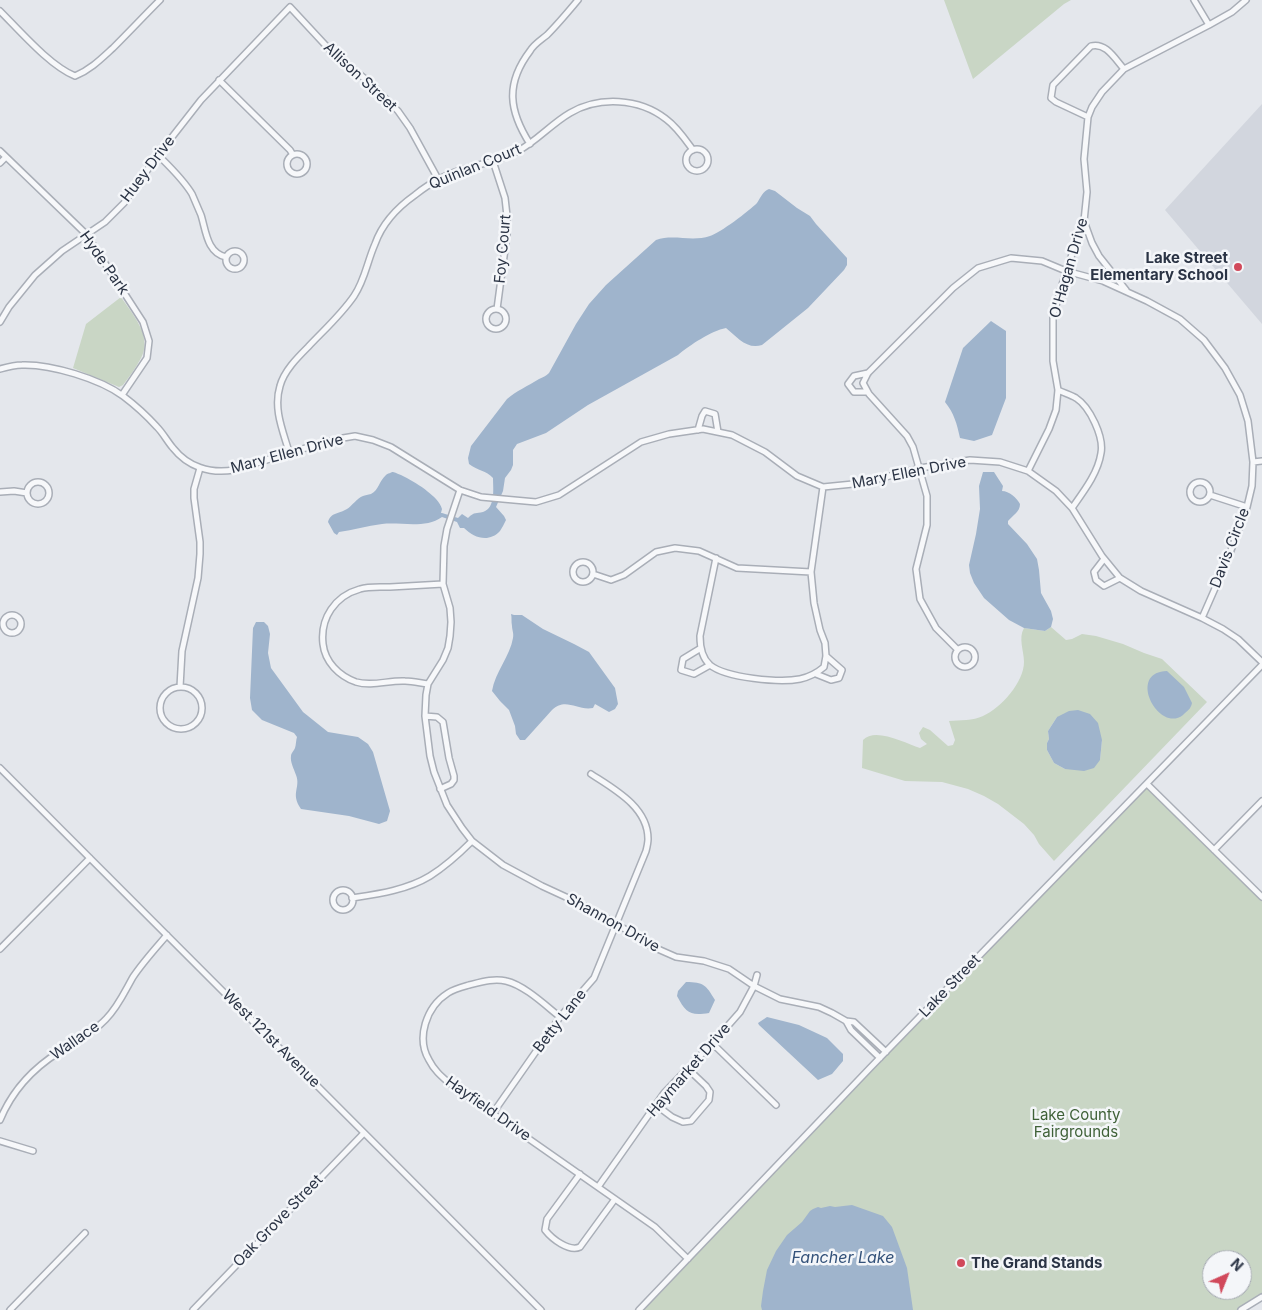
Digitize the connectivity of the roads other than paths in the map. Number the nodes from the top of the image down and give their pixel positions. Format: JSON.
{"nodes":[{"id":1,"x":160,"y":0,"type":"edge"},
{"id":2,"x":578,"y":0,"type":"edge"},
{"id":3,"x":1194,"y":0,"type":"edge"},
{"id":4,"x":1246,"y":0,"type":"edge"},
{"id":5,"x":290,"y":7,"type":"joint"},
{"id":6,"x":0,"y":11,"type":"edge"},
{"id":7,"x":1209,"y":25,"type":"junction"},
{"id":8,"x":1124,"y":69,"type":"junction"},
{"id":9,"x":219,"y":80,"type":"junction"},
{"id":10,"x":1088,"y":117,"type":"junction"},
{"id":11,"x":530,"y":144,"type":"junction"},
{"id":12,"x":693,"y":150,"type":"junction"},
{"id":13,"x":0,"y":151,"type":"edge"},
{"id":14,"x":158,"y":155,"type":"junction"},
{"id":15,"x":293,"y":155,"type":"dead end"},
{"id":16,"x":6,"y":157,"type":"junction"},
{"id":17,"x":493,"y":161,"type":"junction"},
{"id":18,"x":0,"y":163,"type":"edge"},
{"id":19,"x":438,"y":179,"type":"junction"},
{"id":20,"x":1084,"y":220,"type":"junction"},
{"id":21,"x":86,"y":234,"type":"junction"},
{"id":22,"x":226,"y":257,"type":"dead end"},
{"id":23,"x":1066,"y":271,"type":"junction"},
{"id":24,"x":1128,"y":292,"type":"junction"},
{"id":25,"x":497,"y":309,"type":"dead end"},
{"id":26,"x":0,"y":322,"type":"edge"},
{"id":27,"x":0,"y":369,"type":"edge"},
{"id":28,"x":868,"y":373,"type":"junction"},
{"id":29,"x":1058,"y":390,"type":"junction"},
{"id":30,"x":868,"y":392,"type":"junction"},
{"id":31,"x":122,"y":395,"type":"junction"},
{"id":32,"x":698,"y":430,"type":"junction"},
{"id":33,"x":718,"y":432,"type":"junction"},
{"id":34,"x":289,"y":452,"type":"junction"},
{"id":35,"x":1262,"y":461,"type":"edge"},
{"id":36,"x":1253,"y":462,"type":"junction"},
{"id":37,"x":200,"y":468,"type":"junction"},
{"id":38,"x":920,"y":468,"type":"junction"},
{"id":39,"x":1028,"y":471,"type":"junction"},
{"id":40,"x":823,"y":487,"type":"junction"},
{"id":41,"x":460,"y":490,"type":"junction"},
{"id":42,"x":0,"y":492,"type":"edge"},
{"id":43,"x":27,"y":493,"type":"junction"},
{"id":44,"x":1210,"y":495,"type":"junction"},
{"id":45,"x":1247,"y":507,"type":"junction"},
{"id":46,"x":1072,"y":508,"type":"junction"},
{"id":47,"x":716,"y":558,"type":"junction"},
{"id":48,"x":1104,"y":559,"type":"junction"},
{"id":49,"x":811,"y":572,"type":"junction"},
{"id":50,"x":593,"y":574,"type":"dead end"},
{"id":51,"x":1120,"y":578,"type":"junction"},
{"id":52,"x":443,"y":584,"type":"junction"},
{"id":53,"x":1202,"y":618,"type":"junction"},
{"id":54,"x":700,"y":648,"type":"junction"},
{"id":55,"x":958,"y":650,"type":"dead end"},
{"id":56,"x":826,"y":656,"type":"junction"},
{"id":57,"x":1262,"y":663,"type":"edge"},
{"id":58,"x":710,"y":665,"type":"junction"},
{"id":59,"x":816,"y":674,"type":"junction"},
{"id":60,"x":428,"y":684,"type":"junction"},
{"id":61,"x":180,"y":687,"type":"junction"},
{"id":62,"x":425,"y":716,"type":"junction"},
{"id":63,"x":0,"y":768,"type":"edge"},
{"id":64,"x":591,"y":774,"type":"dead end"},
{"id":65,"x":1147,"y":784,"type":"junction"},
{"id":66,"x":440,"y":789,"type":"junction"},
{"id":67,"x":1262,"y":801,"type":"edge"},
{"id":68,"x":472,"y":841,"type":"junction"},
{"id":69,"x":1214,"y":850,"type":"junction"},
{"id":70,"x":90,"y":858,"type":"junction"},
{"id":71,"x":1262,"y":897,"type":"edge"},
{"id":72,"x":352,"y":898,"type":"dead end"},
{"id":73,"x":617,"y":924,"type":"junction"},
{"id":74,"x":167,"y":935,"type":"junction"},
{"id":75,"x":0,"y":949,"type":"edge"},
{"id":76,"x":757,"y":975,"type":"dead end"},
{"id":77,"x":754,"y":986,"type":"junction"},
{"id":78,"x":560,"y":1017,"type":"junction"},
{"id":79,"x":846,"y":1021,"type":"junction"},
{"id":80,"x":712,"y":1043,"type":"junction"},
{"id":81,"x":886,"y":1052,"type":"junction"},
{"id":82,"x":880,"y":1058,"type":"junction"},
{"id":83,"x":688,"y":1069,"type":"junction"},
{"id":84,"x":656,"y":1105,"type":"junction"},
{"id":85,"x":776,"y":1105,"type":"dead end"},
{"id":86,"x":493,"y":1113,"type":"junction"},
{"id":87,"x":0,"y":1120,"type":"edge"},
{"id":88,"x":364,"y":1133,"type":"junction"},
{"id":89,"x":0,"y":1141,"type":"edge"},
{"id":90,"x":33,"y":1151,"type":"dead end"},
{"id":91,"x":580,"y":1174,"type":"junction"},
{"id":92,"x":598,"y":1187,"type":"junction"},
{"id":93,"x":615,"y":1199,"type":"junction"},
{"id":94,"x":85,"y":1234,"type":"dead end"},
{"id":95,"x":688,"y":1259,"type":"junction"},
{"id":96,"x":1262,"y":1297,"type":"edge"},
{"id":97,"x":10,"y":1310,"type":"edge"},
{"id":98,"x":193,"y":1310,"type":"edge"},
{"id":99,"x":541,"y":1310,"type":"edge"},
{"id":100,"x":639,"y":1310,"type":"edge"},
{"id":101,"x":1241,"y":1310,"type":"edge"}],
"edges":[{"from":1,"to":6,"type":"street"},
{"from":2,"to":11,"type":"street"},
{"from":3,"to":7,"type":"street"},
{"from":4,"to":7,"type":"street","name":"O'Hagan Drive"},
{"from":5,"to":9,"type":"street","name":"Huey Drive"},
{"from":5,"to":19,"type":"street","name":"Allison Street"},
{"from":7,"to":8,"type":"street","name":"O'Hagan Drive"},
{"from":8,"to":10,"type":"street","name":"O'Hagan Drive"},
{"from":8,"to":10,"type":"street"},
{"from":9,"to":14,"type":"street","name":"Huey Drive"},
{"from":9,"to":15,"type":"street"},
{"from":10,"to":20,"type":"street","name":"O'Hagan Drive"},
{"from":11,"to":12,"type":"street","name":"Quinlan Court"},
{"from":11,"to":17,"type":"street","name":"Quinlan Court"},
{"from":12,"to":12,"type":"street","name":"Quinlan Court"},
{"from":13,"to":16,"type":"street","name":"Hyde Park"},
{"from":14,"to":21,"type":"street","name":"Huey Drive"},
{"from":14,"to":22,"type":"street"},
{"from":16,"to":18,"type":"street"},
{"from":16,"to":21,"type":"street","name":"Hyde Park"},
{"from":17,"to":19,"type":"street","name":"Quinlan Court"},
{"from":17,"to":25,"type":"street","name":"Foy Court"},
{"from":19,"to":34,"type":"street","name":"Quinlan Court"},
{"from":20,"to":23,"type":"street","name":"O'Hagan Drive"},
{"from":20,"to":24,"type":"street","name":"Davis Circle"},
{"from":21,"to":26,"type":"street","name":"Huey Drive"},
{"from":21,"to":31,"type":"street","name":"Hyde Park"},
{"from":23,"to":24,"type":"street","name":"Davis Circle"},
{"from":23,"to":28,"type":"street","name":"Davis Circle"},
{"from":23,"to":29,"type":"street","name":"O'Hagan Drive"},
{"from":24,"to":36,"type":"street","name":"Davis Circle"},
{"from":27,"to":31,"type":"street","name":"Mary Ellen Drive"},
{"from":28,"to":30,"type":"street","name":"Davis Circle"},
{"from":28,"to":30,"type":"street"},
{"from":29,"to":39,"type":"street","name":"O'Hagan Drive"},
{"from":29,"to":46,"type":"street"},
{"from":30,"to":38,"type":"street"},
{"from":31,"to":37,"type":"street","name":"Mary Ellen Drive"},
{"from":32,"to":33,"type":"street","name":"Mary Ellen Drive"},
{"from":32,"to":33,"type":"street"},
{"from":32,"to":41,"type":"street","name":"Mary Ellen Drive"},
{"from":33,"to":40,"type":"street","name":"Mary Ellen Drive"},
{"from":34,"to":37,"type":"street","name":"Mary Ellen Drive"},
{"from":34,"to":41,"type":"street","name":"Mary Ellen Drive"},
{"from":35,"to":36,"type":"street"},
{"from":36,"to":45,"type":"street","name":"Davis Circle"},
{"from":37,"to":61,"type":"street"},
{"from":38,"to":39,"type":"street","name":"Mary Ellen Drive"},
{"from":38,"to":40,"type":"street","name":"Mary Ellen Drive"},
{"from":38,"to":55,"type":"street"},
{"from":39,"to":46,"type":"street","name":"Mary Ellen Drive"},
{"from":40,"to":49,"type":"street"},
{"from":41,"to":52,"type":"street","name":"Shannon Drive"},
{"from":42,"to":43,"type":"street"},
{"from":43,"to":43,"type":"street"},
{"from":44,"to":44,"type":"street"},
{"from":44,"to":45,"type":"street"},
{"from":45,"to":53,"type":"street","name":"Davis Circle"},
{"from":46,"to":48,"type":"street","name":"Mary Ellen Drive"},
{"from":47,"to":49,"type":"street"},
{"from":47,"to":50,"type":"street"},
{"from":47,"to":54,"type":"street"},
{"from":48,"to":51,"type":"street","name":"Mary Ellen Drive"},
{"from":48,"to":51,"type":"street"},
{"from":49,"to":56,"type":"street"},
{"from":51,"to":53,"type":"street","name":"Mary Ellen Drive"},
{"from":52,"to":60,"type":"street","name":"Shannon Drive"},
{"from":52,"to":60,"type":"street"},
{"from":53,"to":57,"type":"street","name":"Mary Ellen Drive"},
{"from":54,"to":58,"type":"street"},
{"from":54,"to":58,"type":"street"},
{"from":56,"to":59,"type":"street"},
{"from":56,"to":59,"type":"street"},
{"from":57,"to":65,"type":"street","name":"Lake Street"},
{"from":58,"to":59,"type":"street"},
{"from":60,"to":62,"type":"street","name":"Shannon Drive"},
{"from":61,"to":61,"type":"street"},
{"from":62,"to":66,"type":"street","name":"Shannon Drive"},
{"from":62,"to":66,"type":"street"},
{"from":63,"to":70,"type":"street","name":"West 121st Avenue"},
{"from":64,"to":73,"type":"street","name":"Betty Lane"},
{"from":65,"to":69,"type":"street"},
{"from":65,"to":81,"type":"street","name":"Lake Street"},
{"from":66,"to":68,"type":"street","name":"Shannon Drive"},
{"from":67,"to":69,"type":"street"},
{"from":68,"to":72,"type":"street"},
{"from":68,"to":73,"type":"street","name":"Shannon Drive"},
{"from":69,"to":71,"type":"street"},
{"from":70,"to":74,"type":"street","name":"West 121st Avenue"},
{"from":70,"to":75,"type":"street"},
{"from":73,"to":77,"type":"street","name":"Shannon Drive"},
{"from":73,"to":78,"type":"street","name":"Betty Lane"},
{"from":74,"to":87,"type":"street","name":"Wallace"},
{"from":74,"to":88,"type":"street","name":"West 121st Avenue"},
{"from":76,"to":77,"type":"street","name":"Haymarket Drive"},
{"from":77,"to":79,"type":"street","name":"Shannon Drive"},
{"from":77,"to":80,"type":"street","name":"Haymarket Drive"},
{"from":78,"to":86,"type":"street","name":"Betty Lane"},
{"from":78,"to":86,"type":"street","name":"Hayfield Drive"},
{"from":79,"to":81,"type":"street","name":"Shannon Drive"},
{"from":79,"to":82,"type":"street","name":"Shannon Drive"},
{"from":80,"to":83,"type":"street","name":"Haymarket Drive"},
{"from":80,"to":85,"type":"street"},
{"from":81,"to":82,"type":"street","name":"Lake Street"},
{"from":82,"to":95,"type":"street","name":"Lake Street"},
{"from":83,"to":84,"type":"street","name":"Haymarket Drive"},
{"from":83,"to":84,"type":"street"},
{"from":84,"to":92,"type":"street","name":"Haymarket Drive"},
{"from":86,"to":91,"type":"street","name":"Hayfield Drive"},
{"from":88,"to":98,"type":"street","name":"Oak Grove Street"},
{"from":88,"to":99,"type":"street","name":"West 121st Avenue"},
{"from":89,"to":90,"type":"street"},
{"from":91,"to":92,"type":"street","name":"Hayfield Drive"},
{"from":91,"to":93,"type":"street"},
{"from":92,"to":93,"type":"street","name":"Hayfield Drive"},
{"from":93,"to":95,"type":"street","name":"Hayfield Drive"},
{"from":94,"to":97,"type":"street"},
{"from":95,"to":100,"type":"street","name":"Lake Street"},
{"from":96,"to":101,"type":"street"}]}
